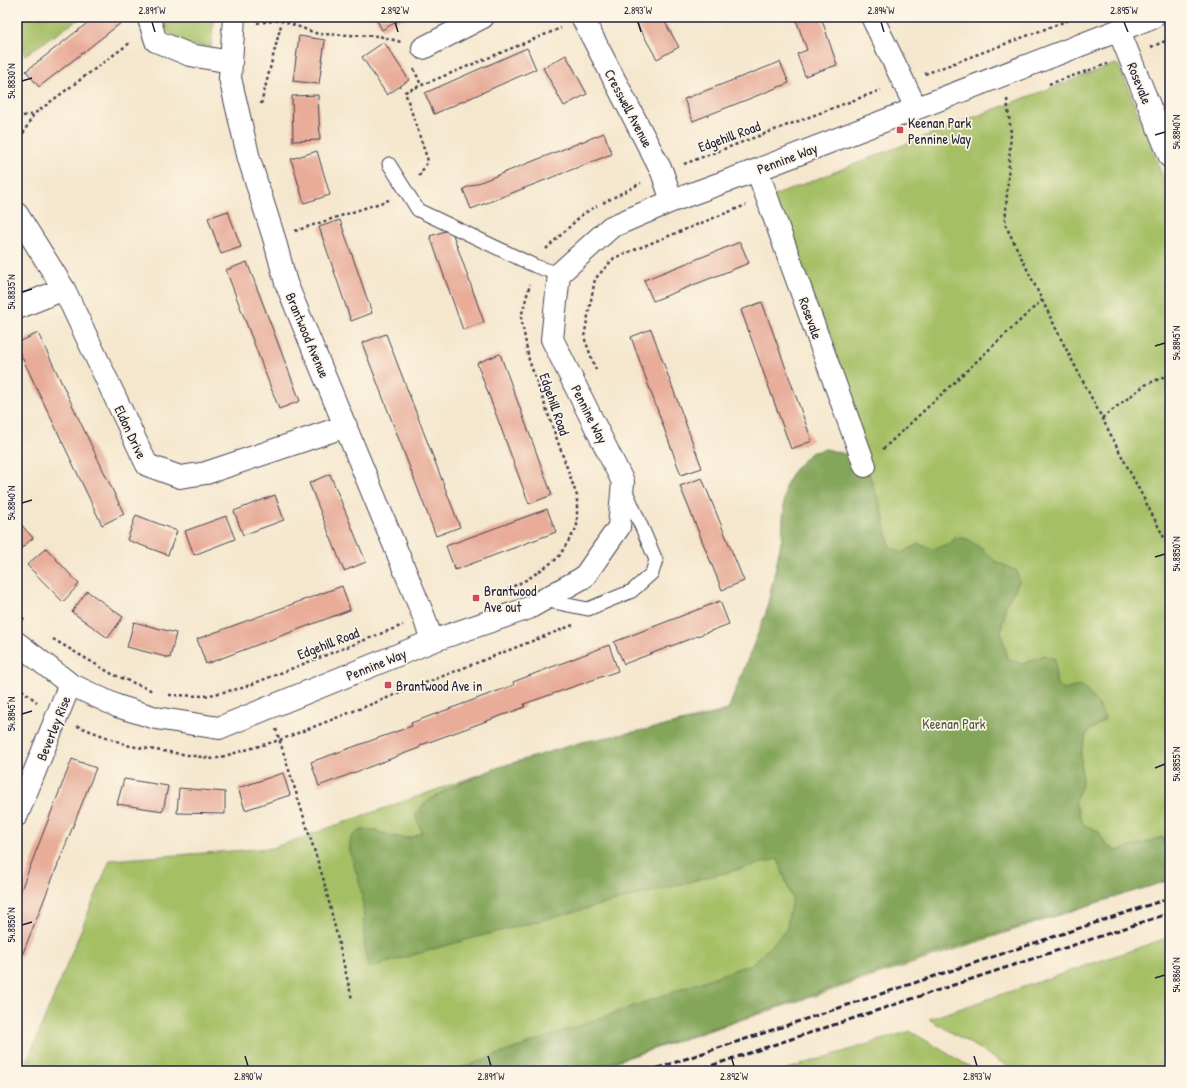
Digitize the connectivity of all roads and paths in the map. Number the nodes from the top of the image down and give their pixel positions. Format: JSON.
{"nodes":[{"id":1,"x":483,"y":17,"type":"edge"},
{"id":2,"x":872,"y":17,"type":"edge"},
{"id":3,"x":1077,"y":17,"type":"edge"},
{"id":4,"x":1153,"y":17,"type":"edge"},
{"id":5,"x":282,"y":18,"type":"edge"},
{"id":6,"x":582,"y":18,"type":"edge"},
{"id":7,"x":233,"y":21,"type":"edge"},
{"id":8,"x":151,"y":22,"type":"edge"},
{"id":9,"x":1119,"y":31,"type":"junction"},
{"id":10,"x":1170,"y":40,"type":"edge"},
{"id":11,"x":424,"y":48,"type":"joint"},
{"id":12,"x":1129,"y":56,"type":"junction"},
{"id":13,"x":231,"y":62,"type":"junction"},
{"id":14,"x":903,"y":82,"type":"junction"},
{"id":15,"x":1042,"y":87,"type":"dead end"},
{"id":16,"x":1014,"y":97,"type":"dead end"},
{"id":17,"x":1007,"y":99,"type":"junction"},
{"id":18,"x":1000,"y":102,"type":"dead end"},
{"id":19,"x":916,"y":108,"type":"junction"},
{"id":20,"x":260,"y":110,"type":"dead end"},
{"id":21,"x":34,"y":114,"type":"junction"},
{"id":22,"x":17,"y":117,"type":"edge"},
{"id":23,"x":17,"y":144,"type":"edge"},
{"id":24,"x":1170,"y":157,"type":"edge"},
{"id":25,"x":389,"y":164,"type":"dead end"},
{"id":26,"x":757,"y":170,"type":"junction"},
{"id":27,"x":662,"y":172,"type":"junction"},
{"id":28,"x":765,"y":193,"type":"junction"},
{"id":29,"x":408,"y":194,"type":"junction"},
{"id":30,"x":672,"y":201,"type":"junction"},
{"id":31,"x":17,"y":214,"type":"edge"},
{"id":32,"x":274,"y":238,"type":"junction"},
{"id":33,"x":534,"y":266,"type":"junction"},
{"id":34,"x":559,"y":274,"type":"junction"},
{"id":35,"x":64,"y":289,"type":"junction"},
{"id":36,"x":1042,"y":300,"type":"junction"},
{"id":37,"x":17,"y":308,"type":"edge"},
{"id":38,"x":597,"y":373,"type":"dead end"},
{"id":39,"x":1170,"y":374,"type":"edge"},
{"id":40,"x":1102,"y":418,"type":"junction"},
{"id":41,"x":346,"y":426,"type":"junction"},
{"id":42,"x":864,"y":466,"type":"joint"},
{"id":43,"x":623,"y":484,"type":"junction"},
{"id":44,"x":1170,"y":549,"type":"edge"},
{"id":45,"x":505,"y":590,"type":"dead end"},
{"id":46,"x":543,"y":600,"type":"junction"},
{"id":47,"x":17,"y":614,"type":"edge"},
{"id":48,"x":424,"y":617,"type":"junction"},
{"id":49,"x":30,"y":624,"type":"dead end"},
{"id":50,"x":48,"y":636,"type":"dead end"},
{"id":51,"x":432,"y":641,"type":"junction"},
{"id":52,"x":17,"y":644,"type":"edge"},
{"id":53,"x":70,"y":684,"type":"junction"},
{"id":54,"x":154,"y":691,"type":"dead end"},
{"id":55,"x":168,"y":694,"type":"dead end"},
{"id":56,"x":270,"y":707,"type":"junction"},
{"id":57,"x":17,"y":815,"type":"edge"},
{"id":58,"x":352,"y":999,"type":"dead end"}],
"edges":[{"from":1,"to":11,"type":"street"},
{"from":2,"to":14,"type":"street"},
{"from":3,"to":14,"type":"path","name":"Edgehill Road"},
{"from":4,"to":9,"type":"street","name":"Pennine Way"},
{"from":5,"to":7,"type":"path"},
{"from":5,"to":11,"type":"path"},
{"from":5,"to":20,"type":"path"},
{"from":6,"to":27,"type":"street","name":"Cresswell Avenue"},
{"from":6,"to":29,"type":"path"},
{"from":7,"to":13,"type":"street","name":"Brantwood Avenue"},
{"from":8,"to":13,"type":"street"},
{"from":8,"to":21,"type":"path"},
{"from":9,"to":12,"type":"street","name":"Rosevale"},
{"from":9,"to":19,"type":"street","name":"Pennine Way"},
{"from":10,"to":12,"type":"path"},
{"from":12,"to":15,"type":"path"},
{"from":12,"to":24,"type":"street","name":"Rosevale"},
{"from":13,"to":32,"type":"street","name":"Brantwood Avenue"},
{"from":14,"to":19,"type":"street"},
{"from":14,"to":27,"type":"path","name":"Edgehill Road"},
{"from":16,"to":17,"type":"path"},
{"from":17,"to":18,"type":"path"},
{"from":17,"to":36,"type":"path"},
{"from":19,"to":26,"type":"street","name":"Pennine Way"},
{"from":21,"to":22,"type":"path"},
{"from":21,"to":23,"type":"path"},
{"from":25,"to":29,"type":"lane"},
{"from":26,"to":28,"type":"street","name":"Rosevale"},
{"from":26,"to":30,"type":"street","name":"Pennine Way"},
{"from":27,"to":30,"type":"street","name":"Cresswell Avenue"},
{"from":27,"to":33,"type":"path","name":"Edgehill Road"},
{"from":28,"to":38,"type":"path"},
{"from":28,"to":42,"type":"street","name":"Rosevale"},
{"from":29,"to":32,"type":"path"},
{"from":29,"to":33,"type":"lane"},
{"from":30,"to":34,"type":"street","name":"Pennine Way"},
{"from":31,"to":35,"type":"street","name":"Eldon Drive"},
{"from":32,"to":41,"type":"street","name":"Brantwood Avenue"},
{"from":33,"to":34,"type":"lane"},
{"from":33,"to":45,"type":"path","name":"Edgehill Road"},
{"from":34,"to":43,"type":"street","name":"Pennine Way"},
{"from":35,"to":37,"type":"street"},
{"from":35,"to":41,"type":"street","name":"Eldon Drive"},
{"from":36,"to":40,"type":"path"},
{"from":36,"to":42,"type":"path"},
{"from":39,"to":40,"type":"path"},
{"from":40,"to":44,"type":"path"},
{"from":41,"to":48,"type":"street","name":"Brantwood Avenue"},
{"from":43,"to":46,"type":"street","name":"Pennine Way"},
{"from":43,"to":46,"type":"lane"},
{"from":46,"to":51,"type":"street","name":"Pennine Way"},
{"from":47,"to":49,"type":"path"},
{"from":48,"to":51,"type":"street","name":"Brantwood Avenue"},
{"from":48,"to":55,"type":"path","name":"Edgehill Road"},
{"from":50,"to":54,"type":"path"},
{"from":51,"to":56,"type":"street","name":"Pennine Way"},
{"from":52,"to":53,"type":"street","name":"Pennine Way"},
{"from":53,"to":56,"type":"street","name":"Pennine Way"},
{"from":53,"to":57,"type":"street","name":"Beverley Rise"},
{"from":56,"to":58,"type":"path"}]}
